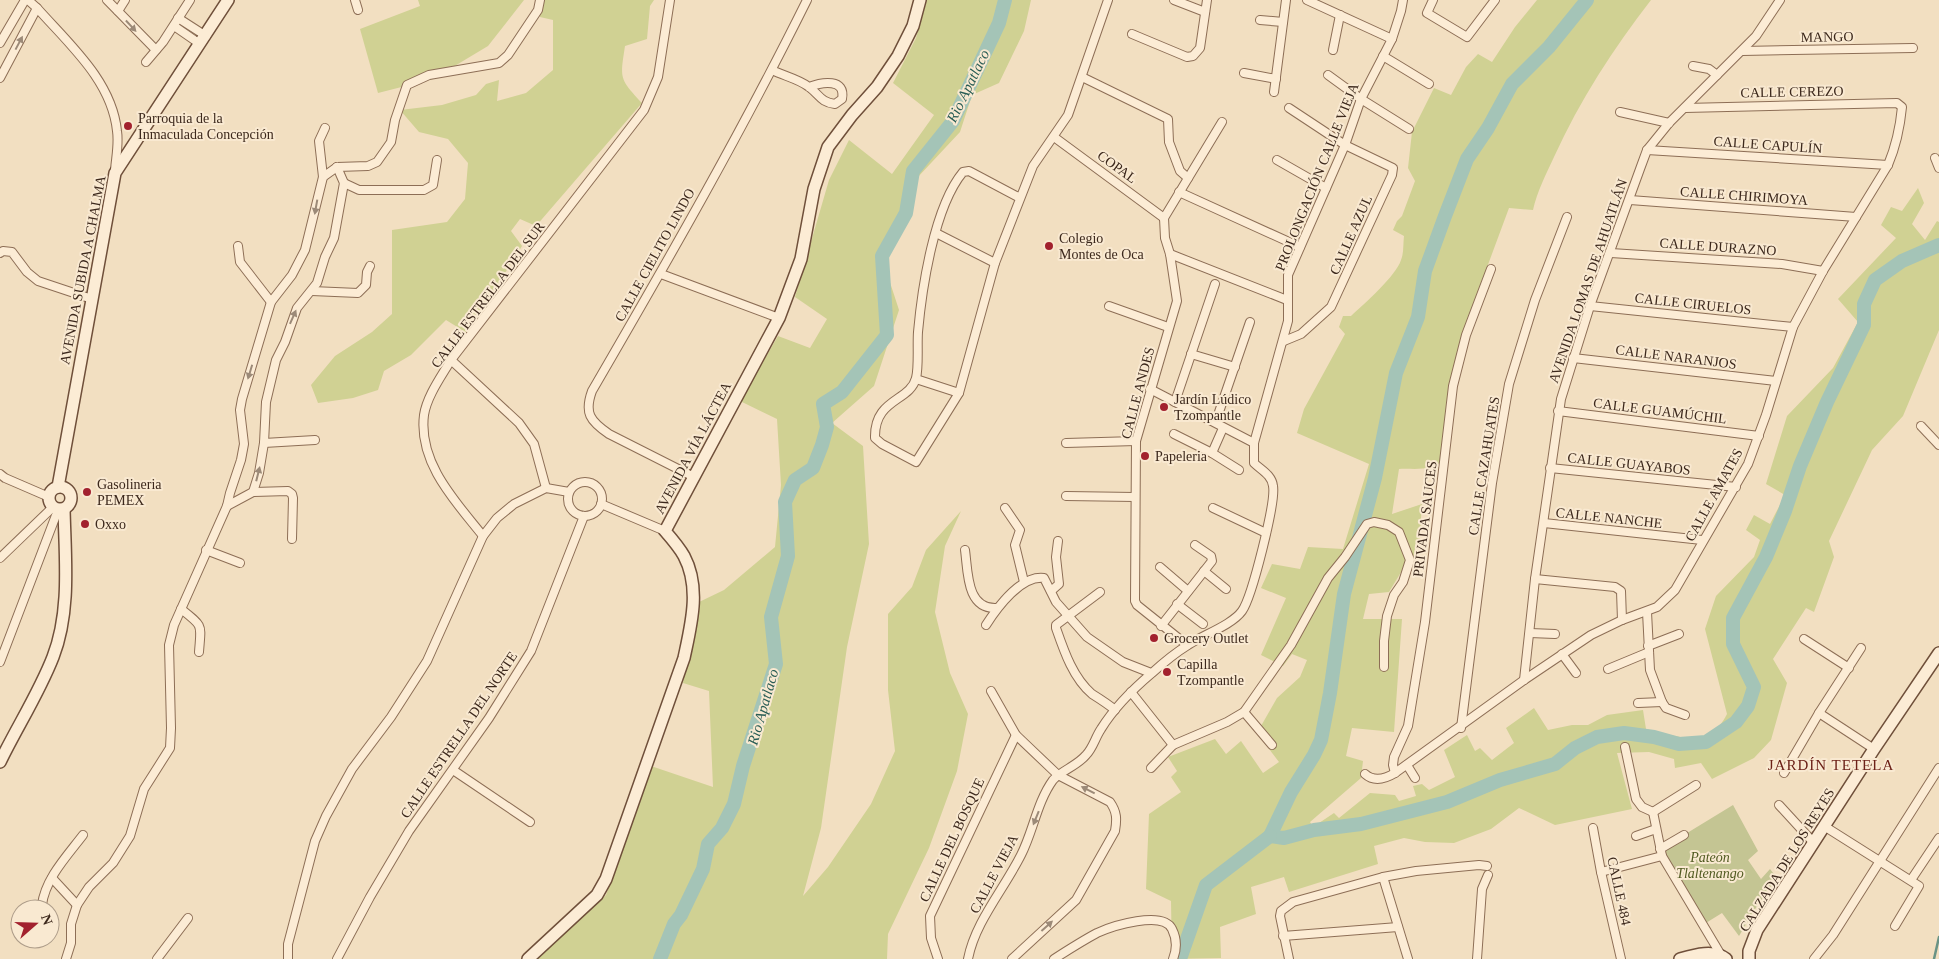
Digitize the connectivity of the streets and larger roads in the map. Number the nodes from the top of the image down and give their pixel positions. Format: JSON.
{"nodes":[{"id":1,"x":27,"y":0,"type":"edge"},
{"id":2,"x":107,"y":0,"type":"edge"},
{"id":3,"x":125,"y":0,"type":"edge"},
{"id":4,"x":190,"y":0,"type":"edge"},
{"id":5,"x":228,"y":0,"type":"edge"},
{"id":6,"x":355,"y":0,"type":"edge"},
{"id":7,"x":540,"y":0,"type":"edge"},
{"id":8,"x":670,"y":0,"type":"edge"},
{"id":9,"x":807,"y":0,"type":"edge"},
{"id":10,"x":920,"y":0,"type":"edge"},
{"id":11,"x":1108,"y":0,"type":"edge"},
{"id":12,"x":1174,"y":0,"type":"edge"},
{"id":13,"x":1207,"y":0,"type":"edge"},
{"id":14,"x":1286,"y":0,"type":"edge"},
{"id":15,"x":1307,"y":0,"type":"edge"},
{"id":16,"x":1403,"y":0,"type":"edge"},
{"id":17,"x":1433,"y":0,"type":"edge"},
{"id":18,"x":1495,"y":0,"type":"edge"},
{"id":19,"x":1780,"y":0,"type":"edge"},
{"id":20,"x":38,"y":8,"type":"junction"},
{"id":21,"x":358,"y":10,"type":"dead end"},
{"id":22,"x":118,"y":11,"type":"junction"},
{"id":23,"x":1204,"y":12,"type":"junction"},
{"id":24,"x":1340,"y":15,"type":"junction"},
{"id":25,"x":178,"y":18,"type":"junction"},
{"id":26,"x":1260,"y":20,"type":"dead end"},
{"id":27,"x":1283,"y":22,"type":"junction"},
{"id":28,"x":174,"y":26,"type":"junction"},
{"id":29,"x":8,"y":28,"type":"junction"},
{"id":30,"x":1132,"y":34,"type":"dead end"},
{"id":31,"x":0,"y":35,"type":"edge"},
{"id":32,"x":1392,"y":39,"type":"junction"},
{"id":33,"x":203,"y":40,"type":"junction"},
{"id":34,"x":0,"y":43,"type":"edge"},
{"id":35,"x":1913,"y":48,"type":"dead end"},
{"id":36,"x":156,"y":50,"type":"junction"},
{"id":37,"x":1333,"y":50,"type":"dead end"},
{"id":38,"x":1742,"y":51,"type":"junction"},
{"id":39,"x":1383,"y":56,"type":"junction"},
{"id":40,"x":146,"y":62,"type":"dead end"},
{"id":41,"x":1693,"y":66,"type":"dead end"},
{"id":42,"x":772,"y":70,"type":"junction"},
{"id":43,"x":1244,"y":74,"type":"dead end"},
{"id":44,"x":1328,"y":75,"type":"dead end"},
{"id":45,"x":1717,"y":75,"type":"junction"},
{"id":46,"x":1082,"y":77,"type":"junction"},
{"id":47,"x":0,"y":78,"type":"edge"},
{"id":48,"x":1276,"y":79,"type":"junction"},
{"id":49,"x":1429,"y":84,"type":"dead end"},
{"id":50,"x":809,"y":87,"type":"dead end"},
{"id":51,"x":1274,"y":92,"type":"dead end"},
{"id":52,"x":1361,"y":99,"type":"junction"},
{"id":53,"x":1900,"y":104,"type":"joint"},
{"id":54,"x":1290,"y":108,"type":"dead end"},
{"id":55,"x":1685,"y":108,"type":"junction"},
{"id":56,"x":1620,"y":112,"type":"dead end"},
{"id":57,"x":1222,"y":122,"type":"dead end"},
{"id":58,"x":1669,"y":123,"type":"junction"},
{"id":59,"x":325,"y":128,"type":"dead end"},
{"id":60,"x":1409,"y":129,"type":"dead end"},
{"id":61,"x":1054,"y":137,"type":"junction"},
{"id":62,"x":1344,"y":145,"type":"junction"},
{"id":63,"x":1647,"y":150,"type":"junction"},
{"id":64,"x":1935,"y":158,"type":"dead end"},
{"id":65,"x":437,"y":160,"type":"dead end"},
{"id":66,"x":1277,"y":160,"type":"dead end"},
{"id":67,"x":1888,"y":165,"type":"junction"},
{"id":68,"x":337,"y":167,"type":"junction"},
{"id":69,"x":1939,"y":168,"type":"edge"},
{"id":70,"x":115,"y":173,"type":"junction"},
{"id":71,"x":323,"y":177,"type":"junction"},
{"id":72,"x":1188,"y":178,"type":"junction"},
{"id":73,"x":344,"y":183,"type":"junction"},
{"id":74,"x":1326,"y":188,"type":"junction"},
{"id":75,"x":1179,"y":192,"type":"junction"},
{"id":76,"x":1020,"y":198,"type":"junction"},
{"id":77,"x":1630,"y":200,"type":"junction"},
{"id":78,"x":1567,"y":217,"type":"dead end"},
{"id":79,"x":1856,"y":217,"type":"junction"},
{"id":80,"x":1164,"y":218,"type":"junction"},
{"id":81,"x":936,"y":233,"type":"junction"},
{"id":82,"x":238,"y":246,"type":"dead end"},
{"id":83,"x":1300,"y":247,"type":"junction"},
{"id":84,"x":0,"y":253,"type":"edge"},
{"id":85,"x":1611,"y":253,"type":"junction"},
{"id":86,"x":1170,"y":254,"type":"junction"},
{"id":87,"x":995,"y":263,"type":"junction"},
{"id":88,"x":370,"y":266,"type":"dead end"},
{"id":89,"x":1491,"y":269,"type":"dead end"},
{"id":90,"x":1823,"y":271,"type":"junction"},
{"id":91,"x":660,"y":274,"type":"junction"},
{"id":92,"x":1215,"y":284,"type":"dead end"},
{"id":93,"x":312,"y":292,"type":"junction"},
{"id":94,"x":92,"y":299,"type":"junction"},
{"id":95,"x":1287,"y":300,"type":"junction"},
{"id":96,"x":271,"y":302,"type":"junction"},
{"id":97,"x":1109,"y":306,"type":"dead end"},
{"id":98,"x":1590,"y":306,"type":"junction"},
{"id":99,"x":779,"y":318,"type":"junction"},
{"id":100,"x":1250,"y":322,"type":"dead end"},
{"id":101,"x":1168,"y":327,"type":"junction"},
{"id":102,"x":1793,"y":327,"type":"junction"},
{"id":103,"x":1284,"y":341,"type":"junction"},
{"id":104,"x":1191,"y":354,"type":"junction"},
{"id":105,"x":1573,"y":358,"type":"junction"},
{"id":106,"x":450,"y":360,"type":"junction"},
{"id":107,"x":1235,"y":367,"type":"junction"},
{"id":108,"x":916,"y":379,"type":"junction"},
{"id":109,"x":1776,"y":381,"type":"junction"},
{"id":110,"x":1150,"y":389,"type":"junction"},
{"id":111,"x":959,"y":393,"type":"junction"},
{"id":112,"x":1175,"y":402,"type":"junction"},
{"id":113,"x":1558,"y":411,"type":"junction"},
{"id":114,"x":1220,"y":412,"type":"dead end"},
{"id":115,"x":1921,"y":426,"type":"dead end"},
{"id":116,"x":1223,"y":428,"type":"junction"},
{"id":117,"x":1174,"y":434,"type":"dead end"},
{"id":118,"x":1759,"y":436,"type":"junction"},
{"id":119,"x":315,"y":440,"type":"dead end"},
{"id":120,"x":1136,"y":441,"type":"junction"},
{"id":121,"x":1066,"y":443,"type":"dead end"},
{"id":122,"x":1254,"y":443,"type":"junction"},
{"id":123,"x":264,"y":444,"type":"junction"},
{"id":124,"x":1939,"y":445,"type":"edge"},
{"id":125,"x":1212,"y":453,"type":"junction"},
{"id":126,"x":1550,"y":468,"type":"junction"},
{"id":127,"x":1239,"y":470,"type":"dead end"},
{"id":128,"x":0,"y":474,"type":"edge"},
{"id":129,"x":694,"y":477,"type":"junction"},
{"id":130,"x":58,"y":487,"type":"junction"},
{"id":131,"x":1736,"y":487,"type":"junction"},
{"id":132,"x":546,"y":488,"type":"junction"},
{"id":133,"x":253,"y":492,"type":"junction"},
{"id":134,"x":569,"y":492,"type":"junction"},
{"id":135,"x":1066,"y":496,"type":"dead end"},
{"id":136,"x":1135,"y":497,"type":"junction"},
{"id":137,"x":601,"y":504,"type":"junction"},
{"id":138,"x":56,"y":506,"type":"junction"},
{"id":139,"x":227,"y":506,"type":"junction"},
{"id":140,"x":1005,"y":508,"type":"dead end"},
{"id":141,"x":1213,"y":508,"type":"dead end"},
{"id":142,"x":584,"y":516,"type":"junction"},
{"id":143,"x":1544,"y":523,"type":"junction"},
{"id":144,"x":665,"y":531,"type":"junction"},
{"id":145,"x":1266,"y":533,"type":"junction"},
{"id":146,"x":483,"y":536,"type":"junction"},
{"id":147,"x":292,"y":539,"type":"dead end"},
{"id":148,"x":1702,"y":540,"type":"junction"},
{"id":149,"x":1058,"y":541,"type":"dead end"},
{"id":150,"x":1195,"y":545,"type":"dead end"},
{"id":151,"x":206,"y":550,"type":"junction"},
{"id":152,"x":965,"y":550,"type":"dead end"},
{"id":153,"x":0,"y":558,"type":"edge"},
{"id":154,"x":240,"y":563,"type":"dead end"},
{"id":155,"x":1160,"y":567,"type":"dead end"},
{"id":156,"x":1204,"y":571,"type":"junction"},
{"id":157,"x":1535,"y":579,"type":"junction"},
{"id":158,"x":1024,"y":582,"type":"junction"},
{"id":159,"x":1226,"y":589,"type":"dead end"},
{"id":160,"x":1050,"y":591,"type":"junction"},
{"id":161,"x":1188,"y":591,"type":"junction"},
{"id":162,"x":1100,"y":592,"type":"dead end"},
{"id":163,"x":1177,"y":604,"type":"junction"},
{"id":164,"x":996,"y":608,"type":"junction"},
{"id":165,"x":181,"y":609,"type":"junction"},
{"id":166,"x":1647,"y":612,"type":"junction"},
{"id":167,"x":1068,"y":616,"type":"junction"},
{"id":168,"x":1622,"y":620,"type":"junction"},
{"id":169,"x":1202,"y":624,"type":"dead end"},
{"id":170,"x":986,"y":625,"type":"dead end"},
{"id":171,"x":1161,"y":626,"type":"junction"},
{"id":172,"x":1530,"y":632,"type":"junction"},
{"id":173,"x":1555,"y":634,"type":"dead end"},
{"id":174,"x":1679,"y":634,"type":"dead end"},
{"id":175,"x":1804,"y":639,"type":"dead end"},
{"id":176,"x":1187,"y":645,"type":"junction"},
{"id":177,"x":1861,"y":648,"type":"dead end"},
{"id":178,"x":1649,"y":649,"type":"junction"},
{"id":179,"x":199,"y":652,"type":"dead end"},
{"id":180,"x":1562,"y":654,"type":"junction"},
{"id":181,"x":1939,"y":654,"type":"edge"},
{"id":182,"x":0,"y":662,"type":"edge"},
{"id":183,"x":1384,"y":667,"type":"dead end"},
{"id":184,"x":1849,"y":668,"type":"junction"},
{"id":185,"x":1608,"y":669,"type":"dead end"},
{"id":186,"x":1151,"y":674,"type":"junction"},
{"id":187,"x":1576,"y":674,"type":"dead end"},
{"id":188,"x":1524,"y":680,"type":"junction"},
{"id":189,"x":991,"y":691,"type":"dead end"},
{"id":190,"x":1131,"y":692,"type":"junction"},
{"id":191,"x":1662,"y":702,"type":"junction"},
{"id":192,"x":1638,"y":703,"type":"dead end"},
{"id":193,"x":1116,"y":710,"type":"junction"},
{"id":194,"x":1244,"y":712,"type":"junction"},
{"id":195,"x":1819,"y":713,"type":"junction"},
{"id":196,"x":1685,"y":716,"type":"dead end"},
{"id":197,"x":1461,"y":728,"type":"junction"},
{"id":198,"x":1016,"y":735,"type":"junction"},
{"id":199,"x":1173,"y":744,"type":"junction"},
{"id":200,"x":1272,"y":744,"type":"dead end"},
{"id":201,"x":1625,"y":747,"type":"dead end"},
{"id":202,"x":1874,"y":749,"type":"junction"},
{"id":203,"x":0,"y":762,"type":"edge"},
{"id":204,"x":1407,"y":765,"type":"junction"},
{"id":205,"x":1151,"y":768,"type":"dead end"},
{"id":206,"x":1939,"y":768,"type":"edge"},
{"id":207,"x":453,"y":770,"type":"junction"},
{"id":208,"x":1784,"y":772,"type":"dead end"},
{"id":209,"x":1395,"y":773,"type":"junction"},
{"id":210,"x":1365,"y":774,"type":"dead end"},
{"id":211,"x":1058,"y":775,"type":"junction"},
{"id":212,"x":1415,"y":778,"type":"dead end"},
{"id":213,"x":1696,"y":785,"type":"dead end"},
{"id":214,"x":1779,"y":805,"type":"dead end"},
{"id":215,"x":1653,"y":812,"type":"junction"},
{"id":216,"x":530,"y":822,"type":"dead end"},
{"id":217,"x":1824,"y":826,"type":"junction"},
{"id":218,"x":1593,"y":828,"type":"dead end"},
{"id":219,"x":1656,"y":829,"type":"junction"},
{"id":220,"x":83,"y":835,"type":"dead end"},
{"id":221,"x":1684,"y":835,"type":"dead end"},
{"id":222,"x":1636,"y":836,"type":"dead end"},
{"id":223,"x":1939,"y":838,"type":"edge"},
{"id":224,"x":1813,"y":842,"type":"junction"},
{"id":225,"x":1661,"y":852,"type":"junction"},
{"id":226,"x":1879,"y":861,"type":"junction"},
{"id":227,"x":1487,"y":866,"type":"dead end"},
{"id":228,"x":1601,"y":872,"type":"junction"},
{"id":229,"x":1488,"y":875,"type":"dead end"},
{"id":230,"x":1383,"y":877,"type":"junction"},
{"id":231,"x":52,"y":878,"type":"junction"},
{"id":232,"x":1911,"y":880,"type":"junction"},
{"id":233,"x":42,"y":899,"type":"edge"},
{"id":234,"x":77,"y":905,"type":"junction"},
{"id":235,"x":188,"y":918,"type":"dead end"},
{"id":236,"x":1895,"y":926,"type":"dead end"},
{"id":237,"x":1398,"y":927,"type":"junction"},
{"id":238,"x":1283,"y":936,"type":"junction"},
{"id":239,"x":1747,"y":956,"type":"edge"},
{"id":240,"x":1724,"y":957,"type":"edge"},
{"id":241,"x":66,"y":959,"type":"edge"},
{"id":242,"x":157,"y":959,"type":"edge"},
{"id":243,"x":288,"y":959,"type":"edge"},
{"id":244,"x":337,"y":959,"type":"edge"},
{"id":245,"x":528,"y":959,"type":"edge"},
{"id":246,"x":938,"y":959,"type":"edge"},
{"id":247,"x":968,"y":959,"type":"edge"},
{"id":248,"x":1012,"y":959,"type":"edge"},
{"id":249,"x":1054,"y":959,"type":"edge"},
{"id":250,"x":1173,"y":959,"type":"edge"},
{"id":251,"x":1289,"y":959,"type":"edge"},
{"id":252,"x":1408,"y":959,"type":"edge"},
{"id":253,"x":1477,"y":959,"type":"edge"},
{"id":254,"x":1621,"y":959,"type":"edge"},
{"id":255,"x":1680,"y":959,"type":"edge"},
{"id":256,"x":1814,"y":959,"type":"edge"}],
"edges":[{"from":1,"to":20,"type":"street"},
{"from":1,"to":29,"type":"street"},
{"from":2,"to":22,"type":"street"},
{"from":3,"to":22,"type":"street"},
{"from":4,"to":25,"type":"street"},
{"from":5,"to":33,"type":"street","name":"AVENIDA SUBIDA A CHALMA"},
{"from":6,"to":21,"type":"street"},
{"from":7,"to":68,"type":"street"},
{"from":8,"to":106,"type":"street","name":"CALLE ESTRELLA DEL SUR"},
{"from":9,"to":42,"type":"street","name":"CALLE CIELITO LINDO"},
{"from":10,"to":99,"type":"street","name":"AVENIDA VÍA LÁCTEA"},
{"from":11,"to":46,"type":"street"},
{"from":12,"to":23,"type":"street"},
{"from":13,"to":23,"type":"street"},
{"from":14,"to":27,"type":"street"},
{"from":15,"to":24,"type":"street"},
{"from":16,"to":32,"type":"street","name":"PROLONGACIÓN CALLE VIEJA"},
{"from":17,"to":18,"type":"street"},
{"from":19,"to":38,"type":"street","name":"AVENIDA LOMAS DE AHUATLÁN"},
{"from":47,"to":20,"type":"street","one_way":true},
{"from":20,"to":70,"type":"street"},
{"from":22,"to":36,"type":"street","one_way":true},
{"from":23,"to":30,"type":"street"},
{"from":24,"to":32,"type":"street"},
{"from":24,"to":37,"type":"street"},
{"from":25,"to":28,"type":"street"},
{"from":25,"to":33,"type":"street"},
{"from":26,"to":27,"type":"street"},
{"from":27,"to":48,"type":"street"},
{"from":28,"to":33,"type":"street"},
{"from":28,"to":36,"type":"street"},
{"from":29,"to":31,"type":"street"},
{"from":29,"to":34,"type":"street"},
{"from":32,"to":39,"type":"street","name":"PROLONGACIÓN CALLE VIEJA"},
{"from":33,"to":70,"type":"street","name":"AVENIDA SUBIDA A CHALMA"},
{"from":35,"to":38,"type":"street","name":"MANGO"},
{"from":36,"to":40,"type":"street"},
{"from":38,"to":45,"type":"street","name":"AVENIDA LOMAS DE AHUATLÁN"},
{"from":39,"to":49,"type":"street"},
{"from":39,"to":52,"type":"street","name":"PROLONGACIÓN CALLE VIEJA"},
{"from":41,"to":45,"type":"street"},
{"from":42,"to":50,"type":"street"},
{"from":42,"to":91,"type":"street","name":"CALLE CIELITO LINDO"},
{"from":43,"to":48,"type":"street"},
{"from":44,"to":52,"type":"street"},
{"from":45,"to":55,"type":"street","name":"AVENIDA LOMAS DE AHUATLÁN"},
{"from":46,"to":61,"type":"street"},
{"from":46,"to":72,"type":"street"},
{"from":48,"to":51,"type":"street"},
{"from":52,"to":60,"type":"street"},
{"from":52,"to":62,"type":"street","name":"PROLONGACIÓN CALLE VIEJA"},
{"from":53,"to":55,"type":"street","name":"CALLE CEREZO"},
{"from":53,"to":67,"type":"street","name":"CALLE AMATES"},
{"from":54,"to":62,"type":"street","name":"CALLE AZUL"},
{"from":55,"to":58,"type":"street","name":"AVENIDA LOMAS DE AHUATLÁN"},
{"from":56,"to":58,"type":"street"},
{"from":57,"to":72,"type":"street"},
{"from":58,"to":63,"type":"street","name":"AVENIDA LOMAS DE AHUATLÁN"},
{"from":59,"to":71,"type":"street"},
{"from":61,"to":76,"type":"street"},
{"from":61,"to":80,"type":"street","name":"COPAL"},
{"from":62,"to":74,"type":"street","name":"PROLONGACIÓN CALLE VIEJA"},
{"from":62,"to":103,"type":"street","name":"CALLE AZUL"},
{"from":63,"to":67,"type":"street","name":"CALLE CAPULÍN"},
{"from":63,"to":77,"type":"street","name":"AVENIDA LOMAS DE AHUATLÁN"},
{"from":64,"to":69,"type":"street"},
{"from":65,"to":73,"type":"street"},
{"from":66,"to":74,"type":"street"},
{"from":67,"to":79,"type":"street","name":"CALLE AMATES"},
{"from":68,"to":71,"type":"street"},
{"from":68,"to":73,"type":"street"},
{"from":70,"to":94,"type":"street","name":"AVENIDA SUBIDA A CHALMA"},
{"from":71,"to":96,"type":"street","one_way":true},
{"from":72,"to":75,"type":"street"},
{"from":73,"to":93,"type":"street"},
{"from":74,"to":83,"type":"street","name":"PROLONGACIÓN CALLE VIEJA"},
{"from":75,"to":80,"type":"street"},
{"from":75,"to":83,"type":"street"},
{"from":76,"to":81,"type":"street"},
{"from":76,"to":87,"type":"street"},
{"from":77,"to":79,"type":"street","name":"CALLE CHIRIMOYA"},
{"from":77,"to":85,"type":"street","name":"AVENIDA LOMAS DE AHUATLÁN"},
{"from":78,"to":197,"type":"street","name":"CALLE CAZAHUATES"},
{"from":79,"to":90,"type":"street","name":"CALLE AMATES"},
{"from":80,"to":86,"type":"street","name":"CALLE ANDES"},
{"from":81,"to":87,"type":"street"},
{"from":81,"to":108,"type":"street"},
{"from":82,"to":96,"type":"street"},
{"from":83,"to":95,"type":"street","name":"PROLONGACIÓN CALLE VIEJA"},
{"from":84,"to":94,"type":"street"},
{"from":85,"to":90,"type":"street","name":"CALLE DURAZNO"},
{"from":85,"to":98,"type":"street","name":"AVENIDA LOMAS DE AHUATLÁN"},
{"from":86,"to":95,"type":"street"},
{"from":86,"to":101,"type":"street","name":"CALLE ANDES"},
{"from":87,"to":111,"type":"street"},
{"from":88,"to":93,"type":"street"},
{"from":89,"to":209,"type":"street","name":"PRIVADA SAUCES"},
{"from":90,"to":102,"type":"street","name":"CALLE AMATES"},
{"from":91,"to":99,"type":"street"},
{"from":91,"to":129,"type":"street","name":"CALLE CIELITO LINDO"},
{"from":92,"to":104,"type":"street"},
{"from":123,"to":93,"type":"street","one_way":true},
{"from":94,"to":130,"type":"street","name":"AVENIDA SUBIDA A CHALMA"},
{"from":95,"to":103,"type":"street","name":"PROLONGACIÓN CALLE VIEJA"},
{"from":96,"to":139,"type":"street","one_way":true},
{"from":97,"to":101,"type":"street"},
{"from":98,"to":102,"type":"street","name":"CALLE CIRUELOS"},
{"from":98,"to":105,"type":"street","name":"AVENIDA LOMAS DE AHUATLÁN"},
{"from":99,"to":129,"type":"street","name":"AVENIDA VÍA LÁCTEA"},
{"from":100,"to":107,"type":"street"},
{"from":101,"to":110,"type":"street","name":"CALLE ANDES"},
{"from":102,"to":109,"type":"street","name":"CALLE AMATES"},
{"from":103,"to":122,"type":"street","name":"PROLONGACIÓN CALLE VIEJA"},
{"from":104,"to":107,"type":"street"},
{"from":104,"to":112,"type":"street"},
{"from":105,"to":109,"type":"street","name":"CALLE NARANJOS"},
{"from":105,"to":113,"type":"street","name":"AVENIDA LOMAS DE AHUATLÁN"},
{"from":106,"to":132,"type":"street"},
{"from":106,"to":146,"type":"street","name":"CALLE ESTRELLA DEL SUR"},
{"from":107,"to":114,"type":"street"},
{"from":108,"to":111,"type":"street"},
{"from":108,"to":111,"type":"street"},
{"from":109,"to":118,"type":"street","name":"CALLE AMATES"},
{"from":110,"to":112,"type":"street"},
{"from":110,"to":120,"type":"street","name":"CALLE ANDES"},
{"from":112,"to":116,"type":"street"},
{"from":113,"to":118,"type":"street","name":"CALLE GUAMÚCHIL"},
{"from":113,"to":126,"type":"street","name":"AVENIDA LOMAS DE AHUATLÁN"},
{"from":115,"to":124,"type":"street"},
{"from":116,"to":122,"type":"street"},
{"from":116,"to":125,"type":"street"},
{"from":117,"to":125,"type":"street"},
{"from":118,"to":131,"type":"street","name":"CALLE AMATES"},
{"from":119,"to":123,"type":"street"},
{"from":120,"to":121,"type":"street"},
{"from":120,"to":136,"type":"street","name":"CALLE ANDES"},
{"from":122,"to":145,"type":"street","name":"PROLONGACIÓN CALLE VIEJA"},
{"from":133,"to":123,"type":"street","one_way":true},
{"from":125,"to":127,"type":"street"},
{"from":126,"to":131,"type":"street","name":"CALLE GUAYABOS"},
{"from":126,"to":143,"type":"street","name":"AVENIDA LOMAS DE AHUATLÁN"},
{"from":128,"to":138,"type":"street"},
{"from":129,"to":144,"type":"street","name":"AVENIDA VÍA LÁCTEA"},
{"from":130,"to":138,"type":"street"},
{"from":130,"to":138,"type":"street"},
{"from":131,"to":148,"type":"street","name":"CALLE AMATES"},
{"from":132,"to":134,"type":"street"},
{"from":132,"to":146,"type":"street"},
{"from":133,"to":139,"type":"street"},
{"from":133,"to":147,"type":"street"},
{"from":134,"to":137,"type":"street"},
{"from":134,"to":142,"type":"street"},
{"from":135,"to":136,"type":"street"},
{"from":136,"to":171,"type":"street","name":"CALLE ANDES"},
{"from":137,"to":142,"type":"street"},
{"from":137,"to":144,"type":"street"},
{"from":138,"to":153,"type":"street"},
{"from":138,"to":182,"type":"street"},
{"from":138,"to":203,"type":"street"},
{"from":139,"to":151,"type":"street"},
{"from":140,"to":158,"type":"street"},
{"from":141,"to":145,"type":"street"},
{"from":142,"to":207,"type":"street","name":"CALLE ESTRELLA DEL NORTE"},
{"from":143,"to":148,"type":"street","name":"CALLE NANCHE"},
{"from":143,"to":157,"type":"street","name":"AVENIDA LOMAS DE AHUATLÁN"},
{"from":144,"to":245,"type":"street","name":"AVENIDA VÍA LÁCTEA"},
{"from":145,"to":176,"type":"street","name":"PROLONGACIÓN CALLE VIEJA"},
{"from":146,"to":243,"type":"street"},
{"from":148,"to":166,"type":"street","name":"CALLE AMATES"},
{"from":149,"to":160,"type":"street"},
{"from":150,"to":156,"type":"street"},
{"from":151,"to":154,"type":"street"},
{"from":151,"to":165,"type":"street"},
{"from":152,"to":164,"type":"street"},
{"from":155,"to":161,"type":"street"},
{"from":156,"to":159,"type":"street"},
{"from":156,"to":161,"type":"street"},
{"from":157,"to":168,"type":"street"},
{"from":157,"to":172,"type":"street","name":"AVENIDA LOMAS DE AHUATLÁN"},
{"from":158,"to":160,"type":"street"},
{"from":158,"to":164,"type":"street"},
{"from":160,"to":167,"type":"street"},
{"from":161,"to":163,"type":"street"},
{"from":162,"to":167,"type":"street"},
{"from":163,"to":169,"type":"street"},
{"from":163,"to":171,"type":"street"},
{"from":164,"to":170,"type":"street"},
{"from":165,"to":179,"type":"street"},
{"from":165,"to":234,"type":"street"},
{"from":166,"to":168,"type":"street","name":"CALLE AMATES"},
{"from":166,"to":178,"type":"street"},
{"from":167,"to":186,"type":"street"},
{"from":167,"to":193,"type":"street"},
{"from":168,"to":180,"type":"street","name":"CALLE AMATES"},
{"from":171,"to":176,"type":"street","name":"CALLE ANDES"},
{"from":172,"to":173,"type":"street"},
{"from":172,"to":188,"type":"street","name":"AVENIDA LOMAS DE AHUATLÁN"},
{"from":174,"to":178,"type":"street"},
{"from":175,"to":184,"type":"street"},
{"from":176,"to":186,"type":"street","name":"PROLONGACIÓN CALLE VIEJA"},
{"from":177,"to":184,"type":"street"},
{"from":178,"to":185,"type":"street"},
{"from":178,"to":191,"type":"street"},
{"from":180,"to":187,"type":"street"},
{"from":180,"to":188,"type":"street","name":"CALLE AMATES"},
{"from":181,"to":202,"type":"street","name":"CALZADA DE LOS REYES"},
{"from":183,"to":194,"type":"street"},
{"from":184,"to":195,"type":"street"},
{"from":186,"to":190,"type":"street","name":"PROLONGACIÓN CALLE VIEJA"},
{"from":188,"to":197,"type":"street","name":"CALLE AMATES"},
{"from":189,"to":198,"type":"street"},
{"from":190,"to":193,"type":"street","name":"PROLONGACIÓN CALLE VIEJA"},
{"from":190,"to":199,"type":"street"},
{"from":191,"to":192,"type":"street"},
{"from":191,"to":196,"type":"street"},
{"from":193,"to":211,"type":"street","name":"PROLONGACIÓN CALLE VIEJA"},
{"from":194,"to":199,"type":"street"},
{"from":194,"to":200,"type":"street"},
{"from":195,"to":202,"type":"street"},
{"from":195,"to":208,"type":"street"},
{"from":197,"to":204,"type":"street","name":"CALLE AMATES"},
{"from":198,"to":211,"type":"street"},
{"from":198,"to":246,"type":"street","name":"CALLE DEL BOSQUE"},
{"from":199,"to":205,"type":"street"},
{"from":201,"to":215,"type":"street"},
{"from":202,"to":217,"type":"street","name":"CALZADA DE LOS REYES"},
{"from":204,"to":209,"type":"street","name":"CALLE AMATES"},
{"from":204,"to":212,"type":"street"},
{"from":206,"to":226,"type":"street"},
{"from":207,"to":216,"type":"street"},
{"from":207,"to":244,"type":"street","name":"CALLE ESTRELLA DEL NORTE"},
{"from":209,"to":210,"type":"street"},
{"from":211,"to":247,"type":"street","name":"CALLE VIEJA","one_way":true},
{"from":248,"to":211,"type":"street","one_way":true},
{"from":213,"to":215,"type":"street"},
{"from":214,"to":224,"type":"street"},
{"from":215,"to":219,"type":"street"},
{"from":217,"to":224,"type":"street","name":"CALZADA DE LOS REYES"},
{"from":217,"to":226,"type":"street"},
{"from":218,"to":228,"type":"street","name":"CALLE 484"},
{"from":219,"to":222,"type":"street"},
{"from":219,"to":225,"type":"street"},
{"from":220,"to":231,"type":"street"},
{"from":221,"to":225,"type":"street"},
{"from":223,"to":232,"type":"street"},
{"from":224,"to":239,"type":"street","name":"CALZADA DE LOS REYES"},
{"from":225,"to":228,"type":"street"},
{"from":225,"to":240,"type":"street"},
{"from":226,"to":232,"type":"street"},
{"from":226,"to":256,"type":"street"},
{"from":227,"to":230,"type":"street"},
{"from":228,"to":254,"type":"street","name":"CALLE 484"},
{"from":229,"to":253,"type":"street"},
{"from":230,"to":237,"type":"street"},
{"from":230,"to":238,"type":"street"},
{"from":231,"to":233,"type":"street"},
{"from":231,"to":234,"type":"street"},
{"from":232,"to":236,"type":"street"},
{"from":234,"to":241,"type":"street"},
{"from":235,"to":242,"type":"street"},
{"from":237,"to":238,"type":"street"},
{"from":237,"to":252,"type":"street"},
{"from":238,"to":251,"type":"street"},
{"from":240,"to":255,"type":"street"},
{"from":249,"to":250,"type":"street"}]}
